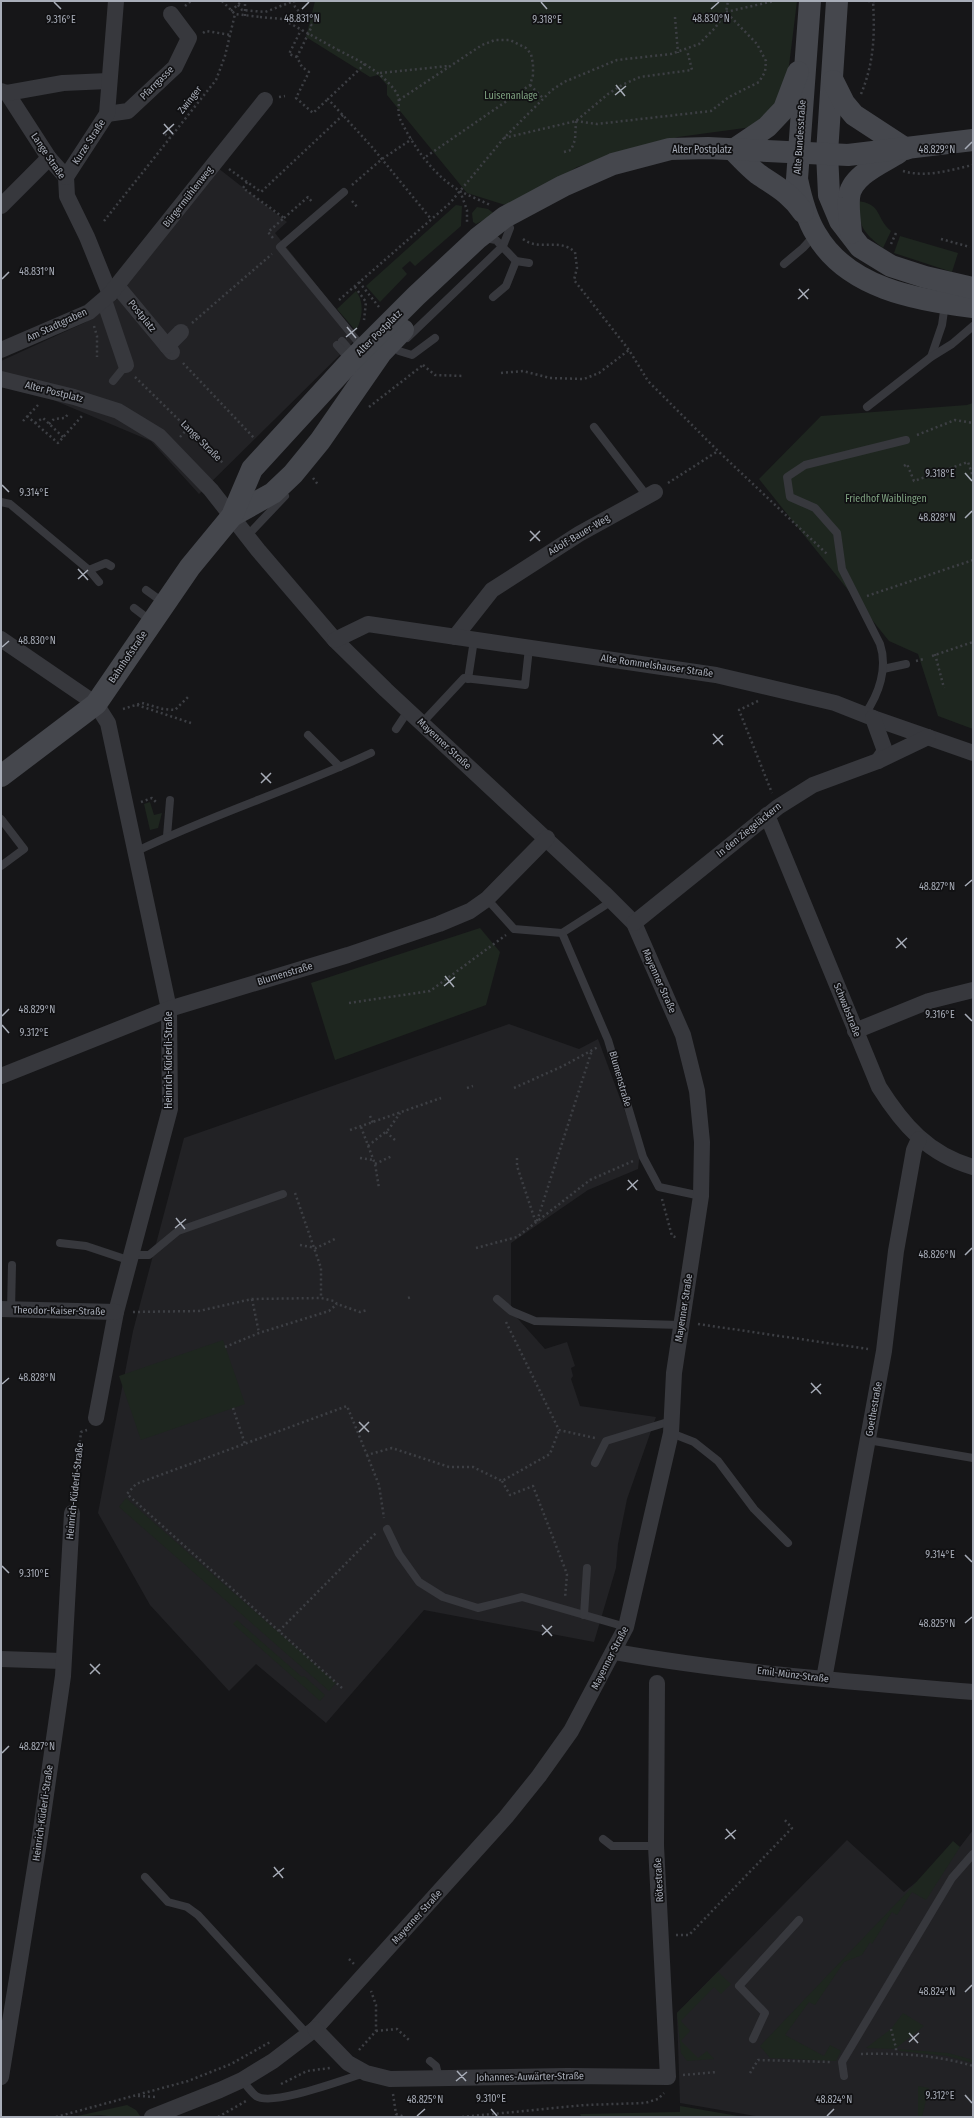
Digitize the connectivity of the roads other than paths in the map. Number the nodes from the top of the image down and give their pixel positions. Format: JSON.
{"nodes":[{"id":1,"x":116,"y":1,"type":"edge"},
{"id":2,"x":810,"y":1,"type":"edge"},
{"id":3,"x":838,"y":1,"type":"edge"},
{"id":4,"x":171,"y":14,"type":"dead end"},
{"id":5,"x":808,"y":41,"type":"junction"},
{"id":6,"x":108,"y":81,"type":"junction"},
{"id":7,"x":833,"y":81,"type":"junction"},
{"id":8,"x":4,"y":92,"type":"edge"},
{"id":9,"x":265,"y":100,"type":"dead end"},
{"id":10,"x":107,"y":114,"type":"junction"},
{"id":11,"x":973,"y":140,"type":"edge"},
{"id":12,"x":906,"y":149,"type":"junction"},
{"id":13,"x":733,"y":150,"type":"junction"},
{"id":14,"x":799,"y":152,"type":"junction"},
{"id":15,"x":827,"y":153,"type":"junction"},
{"id":16,"x":49,"y":158,"type":"junction"},
{"id":17,"x":66,"y":177,"type":"junction"},
{"id":18,"x":563,"y":186,"type":"junction"},
{"id":19,"x":344,"y":192,"type":"road end"},
{"id":20,"x":1,"y":206,"type":"edge"},
{"id":21,"x":812,"y":227,"type":"junction"},
{"id":22,"x":496,"y":236,"type":"junction"},
{"id":23,"x":851,"y":238,"type":"junction"},
{"id":24,"x":516,"y":262,"type":"junction"},
{"id":25,"x":529,"y":263,"type":"dead end"},
{"id":26,"x":784,"y":264,"type":"dead end"},
{"id":27,"x":973,"y":288,"type":"edge"},
{"id":28,"x":111,"y":294,"type":"junction"},
{"id":29,"x":492,"y":297,"type":"dead end"},
{"id":30,"x":945,"y":304,"type":"junction"},
{"id":31,"x":973,"y":307,"type":"edge"},
{"id":32,"x":973,"y":326,"type":"edge"},
{"id":33,"x":181,"y":332,"type":"road end"},
{"id":34,"x":393,"y":337,"type":"junction"},
{"id":35,"x":435,"y":338,"type":"dead end"},
{"id":36,"x":1,"y":350,"type":"edge"},
{"id":37,"x":351,"y":353,"type":"junction"},
{"id":38,"x":931,"y":357,"type":"junction"},
{"id":39,"x":126,"y":365,"type":"joint"},
{"id":40,"x":1,"y":379,"type":"edge"},
{"id":41,"x":113,"y":381,"type":"dead end"},
{"id":42,"x":339,"y":398,"type":"dead end"},
{"id":43,"x":867,"y":407,"type":"dead end"},
{"id":44,"x":336,"y":426,"type":"junction"},
{"id":45,"x":594,"y":427,"type":"dead end"},
{"id":46,"x":280,"y":438,"type":"junction"},
{"id":47,"x":906,"y":440,"type":"road end"},
{"id":48,"x":300,"y":480,"type":"junction"},
{"id":49,"x":651,"y":494,"type":"joint"},
{"id":50,"x":1,"y":502,"type":"edge"},
{"id":51,"x":232,"y":516,"type":"junction"},
{"id":52,"x":247,"y":536,"type":"junction"},
{"id":53,"x":111,"y":566,"type":"dead end"},
{"id":54,"x":89,"y":570,"type":"junction"},
{"id":55,"x":99,"y":582,"type":"dead end"},
{"id":56,"x":146,"y":590,"type":"dead end"},
{"id":57,"x":164,"y":604,"type":"junction"},
{"id":58,"x":134,"y":608,"type":"dead end"},
{"id":59,"x":152,"y":621,"type":"junction"},
{"id":60,"x":455,"y":637,"type":"junction"},
{"id":61,"x":1,"y":639,"type":"edge"},
{"id":62,"x":335,"y":640,"type":"junction"},
{"id":63,"x":474,"y":640,"type":"junction"},
{"id":64,"x":529,"y":648,"type":"junction"},
{"id":65,"x":906,"y":664,"type":"dead end"},
{"id":66,"x":883,"y":669,"type":"junction"},
{"id":67,"x":468,"y":678,"type":"junction"},
{"id":68,"x":96,"y":704,"type":"junction"},
{"id":69,"x":408,"y":711,"type":"junction"},
{"id":70,"x":869,"y":716,"type":"junction"},
{"id":71,"x":422,"y":723,"type":"junction"},
{"id":72,"x":396,"y":729,"type":"dead end"},
{"id":73,"x":308,"y":735,"type":"dead end"},
{"id":74,"x":928,"y":737,"type":"junction"},
{"id":75,"x":371,"y":752,"type":"dead end"},
{"id":76,"x":973,"y":753,"type":"edge"},
{"id":77,"x":878,"y":761,"type":"junction"},
{"id":78,"x":340,"y":767,"type":"junction"},
{"id":79,"x":1,"y":776,"type":"edge"},
{"id":80,"x":170,"y":800,"type":"dead end"},
{"id":81,"x":767,"y":815,"type":"junction"},
{"id":82,"x":1,"y":819,"type":"edge"},
{"id":83,"x":167,"y":836,"type":"junction"},
{"id":84,"x":547,"y":838,"type":"junction"},
{"id":85,"x":137,"y":851,"type":"junction"},
{"id":86,"x":1,"y":866,"type":"edge"},
{"id":87,"x":487,"y":899,"type":"junction"},
{"id":88,"x":612,"y":901,"type":"junction"},
{"id":89,"x":634,"y":923,"type":"junction"},
{"id":90,"x":562,"y":933,"type":"junction"},
{"id":91,"x":973,"y":990,"type":"edge"},
{"id":92,"x":169,"y":1009,"type":"junction"},
{"id":93,"x":855,"y":1031,"type":"junction"},
{"id":94,"x":1,"y":1076,"type":"edge"},
{"id":95,"x":919,"y":1139,"type":"junction"},
{"id":96,"x":973,"y":1167,"type":"edge"},
{"id":97,"x":283,"y":1194,"type":"dead end"},
{"id":98,"x":701,"y":1196,"type":"junction"},
{"id":99,"x":60,"y":1243,"type":"dead end"},
{"id":100,"x":132,"y":1258,"type":"junction"},
{"id":101,"x":12,"y":1265,"type":"dead end"},
{"id":102,"x":497,"y":1299,"type":"dead end"},
{"id":103,"x":6,"y":1310,"type":"edge"},
{"id":104,"x":116,"y":1312,"type":"junction"},
{"id":105,"x":682,"y":1318,"type":"junction"},
{"id":106,"x":96,"y":1418,"type":"dead end"},
{"id":107,"x":671,"y":1427,"type":"junction"},
{"id":108,"x":868,"y":1440,"type":"junction"},
{"id":109,"x":973,"y":1458,"type":"edge"},
{"id":110,"x":595,"y":1463,"type":"dead end"},
{"id":111,"x":72,"y":1513,"type":"road end"},
{"id":112,"x":387,"y":1529,"type":"road end"},
{"id":113,"x":788,"y":1543,"type":"dead end"},
{"id":114,"x":587,"y":1568,"type":"dead end"},
{"id":115,"x":584,"y":1615,"type":"junction"},
{"id":116,"x":626,"y":1627,"type":"junction"},
{"id":117,"x":615,"y":1652,"type":"junction"},
{"id":118,"x":1,"y":1659,"type":"edge"},
{"id":119,"x":62,"y":1661,"type":"junction"},
{"id":120,"x":824,"y":1679,"type":"junction"},
{"id":121,"x":657,"y":1683,"type":"dead end"},
{"id":122,"x":973,"y":1691,"type":"edge"},
{"id":123,"x":603,"y":1839,"type":"dead end"},
{"id":124,"x":656,"y":1846,"type":"junction"},
{"id":125,"x":973,"y":1854,"type":"edge"},
{"id":126,"x":145,"y":1877,"type":"dead end"},
{"id":127,"x":799,"y":1920,"type":"dead end"},
{"id":128,"x":311,"y":2032,"type":"junction"},
{"id":129,"x":753,"y":2039,"type":"dead end"},
{"id":130,"x":430,"y":2061,"type":"dead end"},
{"id":131,"x":366,"y":2073,"type":"junction"},
{"id":132,"x":844,"y":2076,"type":"dead end"},
{"id":133,"x":1,"y":2077,"type":"edge"},
{"id":134,"x":668,"y":2077,"type":"joint"},
{"id":135,"x":439,"y":2079,"type":"junction"},
{"id":136,"x":242,"y":2080,"type":"junction"},
{"id":137,"x":199,"y":2099,"type":"junction"},
{"id":138,"x":152,"y":2117,"type":"edge"},
{"id":139,"x":177,"y":2117,"type":"edge"}],
"edges":[{"from":1,"to":6,"type":"street","name":"Kurze Straße"},
{"from":2,"to":5,"type":"street","name":"Alte Bundesstraße"},
{"from":3,"to":7,"type":"street"},
{"from":4,"to":10,"type":"street","name":"Pfarrgasse"},
{"from":5,"to":13,"type":"street"},
{"from":5,"to":14,"type":"street","name":"Alte Bundesstraße"},
{"from":6,"to":8,"type":"street"},
{"from":6,"to":10,"type":"street","name":"Kurze Straße"},
{"from":7,"to":12,"type":"street"},
{"from":7,"to":15,"type":"street"},
{"from":8,"to":16,"type":"street","name":"Lange Straße"},
{"from":9,"to":28,"type":"street","name":"Bürgermühlenweg"},
{"from":10,"to":17,"type":"street","name":"Kurze Straße"},
{"from":11,"to":12,"type":"street","name":"Alter Postplatz"},
{"from":12,"to":15,"type":"street","name":"Alter Postplatz"},
{"from":12,"to":23,"type":"street"},
{"from":13,"to":14,"type":"street","name":"Alter Postplatz"},
{"from":13,"to":18,"type":"street","name":"Alter Postplatz"},
{"from":13,"to":21,"type":"street"},
{"from":14,"to":15,"type":"street","name":"Alter Postplatz"},
{"from":14,"to":21,"type":"street","name":"Alte Bundesstraße"},
{"from":15,"to":23,"type":"street"},
{"from":16,"to":17,"type":"street","name":"Lange Straße"},
{"from":16,"to":20,"type":"street"},
{"from":17,"to":28,"type":"street","name":"Lange Straße"},
{"from":18,"to":22,"type":"street","name":"Alter Postplatz"},
{"from":18,"to":22,"type":"street","name":"Alter Postplatz"},
{"from":19,"to":37,"type":"lane"},
{"from":21,"to":26,"type":"lane"},
{"from":21,"to":30,"type":"street","name":"Alte Bundesstraße"},
{"from":22,"to":24,"type":"lane"},
{"from":22,"to":34,"type":"street","name":"Alter Postplatz"},
{"from":23,"to":27,"type":"street"},
{"from":24,"to":25,"type":"lane"},
{"from":24,"to":29,"type":"lane"},
{"from":28,"to":33,"type":"street","name":"Postplatz"},
{"from":28,"to":36,"type":"street","name":"Am Stadtgraben"},
{"from":28,"to":39,"type":"street","name":"Lange Straße"},
{"from":30,"to":31,"type":"street","name":"Alte Bundesstraße"},
{"from":30,"to":38,"type":"lane"},
{"from":32,"to":38,"type":"lane"},
{"from":34,"to":35,"type":"lane"},
{"from":34,"to":37,"type":"street","name":"Alter Postplatz"},
{"from":34,"to":44,"type":"street","name":"Alter Postplatz"},
{"from":37,"to":46,"type":"street","name":"Alter Postplatz"},
{"from":38,"to":43,"type":"lane"},
{"from":39,"to":41,"type":"lane"},
{"from":40,"to":51,"type":"street","name":"Alter Postplatz"},
{"from":42,"to":44,"type":"lane"},
{"from":44,"to":48,"type":"street","name":"Alter Postplatz"},
{"from":45,"to":49,"type":"lane"},
{"from":46,"to":48,"type":"street"},
{"from":46,"to":51,"type":"street","name":"Alter Postplatz"},
{"from":47,"to":66,"type":"lane"},
{"from":48,"to":51,"type":"street","name":"Alter Postplatz"},
{"from":48,"to":52,"type":"lane"},
{"from":49,"to":60,"type":"street","name":"Adolf-Bauer-Weg"},
{"from":50,"to":54,"type":"lane"},
{"from":51,"to":52,"type":"street","name":"Mayenner Straße"},
{"from":51,"to":57,"type":"street","name":"Bahnhofstraße"},
{"from":52,"to":62,"type":"street","name":"Mayenner Straße"},
{"from":53,"to":54,"type":"lane"},
{"from":54,"to":55,"type":"lane"},
{"from":56,"to":57,"type":"lane"},
{"from":57,"to":59,"type":"street","name":"Bahnhofstraße"},
{"from":58,"to":59,"type":"lane"},
{"from":59,"to":68,"type":"street","name":"Bahnhofstraße"},
{"from":60,"to":62,"type":"street","name":"Alte Rommelshauser Straße"},
{"from":60,"to":63,"type":"street","name":"Alte Rommelshauser Straße"},
{"from":61,"to":68,"type":"street"},
{"from":62,"to":69,"type":"street","name":"Mayenner Straße"},
{"from":63,"to":64,"type":"street","name":"Alte Rommelshauser Straße"},
{"from":63,"to":67,"type":"lane"},
{"from":64,"to":67,"type":"lane"},
{"from":64,"to":70,"type":"street","name":"Alte Rommelshauser Straße"},
{"from":65,"to":66,"type":"lane"},
{"from":66,"to":70,"type":"lane"},
{"from":67,"to":71,"type":"lane"},
{"from":68,"to":79,"type":"street","name":"Bahnhofstraße"},
{"from":68,"to":85,"type":"street","name":"Heinrich-Küderli-Straße"},
{"from":69,"to":71,"type":"street","name":"Mayenner Straße"},
{"from":69,"to":72,"type":"lane"},
{"from":70,"to":74,"type":"street","name":"Alte Rommelshauser Straße"},
{"from":70,"to":77,"type":"street"},
{"from":71,"to":84,"type":"street","name":"Mayenner Straße"},
{"from":73,"to":78,"type":"lane"},
{"from":74,"to":76,"type":"street","name":"Alte Rommelshauser Straße"},
{"from":74,"to":77,"type":"street","name":"In den Ziegeläckern"},
{"from":75,"to":78,"type":"lane"},
{"from":77,"to":81,"type":"street","name":"In den Ziegeläckern"},
{"from":78,"to":83,"type":"lane"},
{"from":80,"to":83,"type":"lane"},
{"from":81,"to":89,"type":"street","name":"In den Ziegeläckern"},
{"from":81,"to":93,"type":"street","name":"Schwabstraße"},
{"from":82,"to":86,"type":"lane"},
{"from":83,"to":85,"type":"lane"},
{"from":84,"to":87,"type":"street","name":"Blumenstraße"},
{"from":84,"to":88,"type":"street","name":"Mayenner Straße"},
{"from":85,"to":92,"type":"street","name":"Heinrich-Küderli-Straße"},
{"from":87,"to":90,"type":"lane"},
{"from":87,"to":92,"type":"street","name":"Blumenstraße"},
{"from":88,"to":89,"type":"street","name":"Mayenner Straße"},
{"from":88,"to":90,"type":"lane"},
{"from":89,"to":98,"type":"street","name":"Mayenner Straße"},
{"from":90,"to":98,"type":"lane","name":"Blumenstraße"},
{"from":91,"to":93,"type":"street"},
{"from":92,"to":94,"type":"street","name":"Blumenstraße"},
{"from":92,"to":100,"type":"street","name":"Heinrich-Küderli-Straße"},
{"from":93,"to":95,"type":"street","name":"Schwabstraße"},
{"from":95,"to":96,"type":"street","name":"Schwabstraße"},
{"from":95,"to":108,"type":"street","name":"Goethestraße"},
{"from":97,"to":100,"type":"lane"},
{"from":98,"to":105,"type":"street","name":"Mayenner Straße"},
{"from":99,"to":100,"type":"lane"},
{"from":100,"to":104,"type":"street","name":"Heinrich-Küderli-Straße"},
{"from":101,"to":103,"type":"lane"},
{"from":102,"to":105,"type":"lane"},
{"from":103,"to":104,"type":"street","name":"Theodor-Kaiser-Straße"},
{"from":104,"to":106,"type":"street","name":"Heinrich-Küderli-Straße"},
{"from":105,"to":107,"type":"street","name":"Mayenner Straße"},
{"from":107,"to":110,"type":"lane"},
{"from":107,"to":113,"type":"lane"},
{"from":107,"to":116,"type":"street","name":"Mayenner Straße"},
{"from":108,"to":109,"type":"lane"},
{"from":108,"to":120,"type":"street","name":"Goethestraße"},
{"from":111,"to":119,"type":"street","name":"Heinrich-Küderli-Straße"},
{"from":112,"to":115,"type":"lane"},
{"from":114,"to":115,"type":"lane"},
{"from":115,"to":116,"type":"lane"},
{"from":116,"to":117,"type":"street","name":"Mayenner Straße"},
{"from":117,"to":120,"type":"street","name":"Emil-Münz-Straße"},
{"from":117,"to":128,"type":"street","name":"Mayenner Straße"},
{"from":118,"to":119,"type":"street"},
{"from":119,"to":133,"type":"street","name":"Heinrich-Küderli-Straße"},
{"from":120,"to":122,"type":"street","name":"Emil-Münz-Straße"},
{"from":121,"to":124,"type":"street","name":"Rötestraße"},
{"from":123,"to":124,"type":"lane"},
{"from":124,"to":134,"type":"street","name":"Rötestraße"},
{"from":125,"to":132,"type":"lane"},
{"from":126,"to":128,"type":"lane"},
{"from":127,"to":129,"type":"lane"},
{"from":128,"to":131,"type":"street","name":"Johannes-Auwärter-Straße"},
{"from":128,"to":136,"type":"street","name":"Mayenner Straße"},
{"from":130,"to":135,"type":"lane"},
{"from":131,"to":135,"type":"street","name":"Johannes-Auwärter-Straße"},
{"from":131,"to":136,"type":"lane"},
{"from":134,"to":135,"type":"street","name":"Johannes-Auwärter-Straße"},
{"from":136,"to":137,"type":"street","name":"Mayenner Straße"},
{"from":137,"to":138,"type":"street","name":"Mayenner Straße"},
{"from":137,"to":139,"type":"street","name":"Mayenner Straße"}]}
